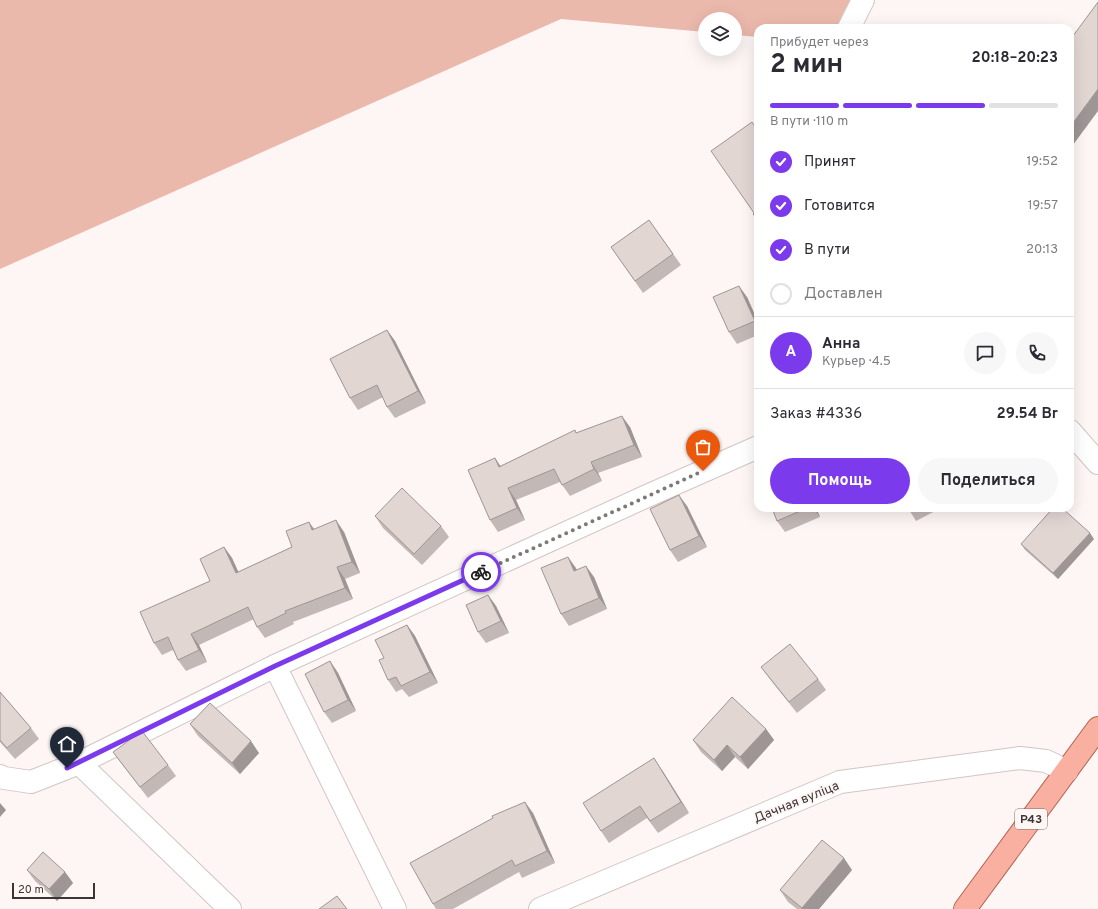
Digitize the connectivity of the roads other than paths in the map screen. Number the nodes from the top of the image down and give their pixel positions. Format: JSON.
{"nodes":[{"id":1,"x":863,"y":0,"type":"edge"},
{"id":2,"x":851,"y":24,"type":"edge"},
{"id":3,"x":1074,"y":436,"type":"edge"},
{"id":4,"x":754,"y":449,"type":"edge"},
{"id":5,"x":1098,"y":463,"type":"edge"},
{"id":6,"x":275,"y":666,"type":"junction"},
{"id":7,"x":1098,"y":728,"type":"edge"},
{"id":8,"x":78,"y":763,"type":"junction"},
{"id":9,"x":1067,"y":771,"type":"junction"},
{"id":10,"x":0,"y":776,"type":"edge"},
{"id":11,"x":230,"y":909,"type":"edge"},
{"id":12,"x":395,"y":909,"type":"edge"},
{"id":13,"x":540,"y":909,"type":"edge"},
{"id":14,"x":964,"y":909,"type":"edge"}],
"edges":[{"from":1,"to":2,"type":"street"},
{"from":3,"to":5,"type":"street"},
{"from":4,"to":6,"type":"street"},
{"from":6,"to":8,"type":"street"},
{"from":6,"to":12,"type":"street"},
{"from":7,"to":9,"type":"main road","number":"Р43"},
{"from":8,"to":10,"type":"street"},
{"from":8,"to":11,"type":"street"},
{"from":9,"to":13,"type":"street","name":"Дачная вуліца"},
{"from":9,"to":14,"type":"main road","number":"Р43"}]}
